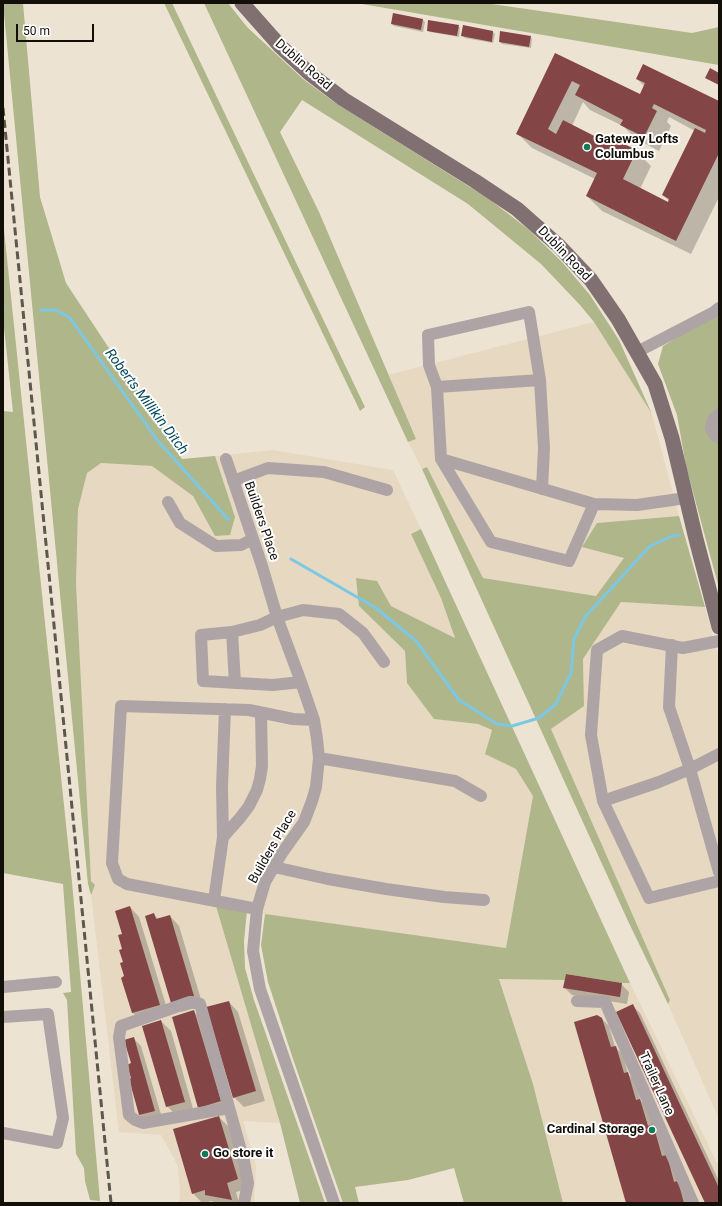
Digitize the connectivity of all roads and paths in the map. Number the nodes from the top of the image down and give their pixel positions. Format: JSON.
{"nodes":[{"id":1,"x":242,"y":3,"type":"edge"},
{"id":2,"x":719,"y":308,"type":"edge"},
{"id":3,"x":637,"y":352,"type":"junction"},
{"id":4,"x":540,"y":380,"type":"junction"},
{"id":5,"x":437,"y":387,"type":"junction"},
{"id":6,"x":719,"y":414,"type":"edge"},
{"id":7,"x":719,"y":438,"type":"edge"},
{"id":8,"x":226,"y":459,"type":"dead end"},
{"id":9,"x":441,"y":459,"type":"junction"},
{"id":10,"x":233,"y":481,"type":"junction"},
{"id":11,"x":542,"y":489,"type":"junction"},
{"id":12,"x":387,"y":490,"type":"dead end"},
{"id":13,"x":686,"y":498,"type":"junction"},
{"id":14,"x":168,"y":502,"type":"dead end"},
{"id":15,"x":594,"y":504,"type":"junction"},
{"id":16,"x":253,"y":539,"type":"junction"},
{"id":17,"x":277,"y":617,"type":"junction"},
{"id":18,"x":719,"y":628,"type":"edge"},
{"id":19,"x":232,"y":632,"type":"junction"},
{"id":20,"x":719,"y":641,"type":"edge"},
{"id":21,"x":672,"y":646,"type":"junction"},
{"id":22,"x":384,"y":662,"type":"dead end"},
{"id":23,"x":301,"y":682,"type":"junction"},
{"id":24,"x":235,"y":683,"type":"junction"},
{"id":25,"x":225,"y":709,"type":"junction"},
{"id":26,"x":261,"y":713,"type":"junction"},
{"id":27,"x":314,"y":720,"type":"junction"},
{"id":28,"x":719,"y":754,"type":"edge"},
{"id":29,"x":319,"y":758,"type":"junction"},
{"id":30,"x":690,"y":769,"type":"junction"},
{"id":31,"x":481,"y":796,"type":"dead end"},
{"id":32,"x":603,"y":801,"type":"junction"},
{"id":33,"x":223,"y":837,"type":"junction"},
{"id":34,"x":274,"y":867,"type":"junction"},
{"id":35,"x":719,"y":872,"type":"edge"},
{"id":36,"x":719,"y":881,"type":"edge"},
{"id":37,"x":214,"y":900,"type":"junction"},
{"id":38,"x":484,"y":900,"type":"dead end"},
{"id":39,"x":257,"y":909,"type":"junction"},
{"id":40,"x":56,"y":982,"type":"dead end"},
{"id":41,"x":3,"y":987,"type":"edge"},
{"id":42,"x":577,"y":1001,"type":"dead end"},
{"id":43,"x":3,"y":1017,"type":"edge"},
{"id":44,"x":229,"y":1108,"type":"junction"},
{"id":45,"x":3,"y":1133,"type":"edge"},
{"id":46,"x":244,"y":1203,"type":"edge"},
{"id":47,"x":334,"y":1203,"type":"edge"},
{"id":48,"x":693,"y":1203,"type":"edge"}],
"edges":[{"from":1,"to":3,"type":"main road","name":"Dublin Road"},
{"from":2,"to":3,"type":"street"},
{"from":3,"to":13,"type":"main road","name":"Dublin Road"},
{"from":4,"to":5,"type":"street"},
{"from":4,"to":5,"type":"street"},
{"from":4,"to":11,"type":"street"},
{"from":5,"to":9,"type":"street"},
{"from":6,"to":7,"type":"street"},
{"from":8,"to":10,"type":"street","name":"Builders Place"},
{"from":9,"to":11,"type":"street"},
{"from":9,"to":15,"type":"street"},
{"from":10,"to":12,"type":"street"},
{"from":10,"to":16,"type":"street","name":"Builders Place"},
{"from":11,"to":15,"type":"street"},
{"from":13,"to":15,"type":"street"},
{"from":13,"to":18,"type":"main road","name":"Dublin Road"},
{"from":14,"to":16,"type":"street"},
{"from":16,"to":17,"type":"street","name":"Builders Place"},
{"from":17,"to":19,"type":"street"},
{"from":17,"to":22,"type":"street"},
{"from":17,"to":23,"type":"street","name":"Builders Place"},
{"from":19,"to":24,"type":"street"},
{"from":19,"to":24,"type":"street"},
{"from":20,"to":21,"type":"street"},
{"from":21,"to":30,"type":"street"},
{"from":21,"to":32,"type":"street"},
{"from":23,"to":24,"type":"street"},
{"from":23,"to":27,"type":"street","name":"Builders Place"},
{"from":25,"to":26,"type":"street"},
{"from":25,"to":33,"type":"street"},
{"from":25,"to":37,"type":"street"},
{"from":26,"to":27,"type":"street"},
{"from":26,"to":33,"type":"street"},
{"from":27,"to":29,"type":"street","name":"Builders Place"},
{"from":28,"to":30,"type":"street"},
{"from":29,"to":31,"type":"street"},
{"from":29,"to":34,"type":"street","name":"Builders Place"},
{"from":30,"to":32,"type":"street"},
{"from":30,"to":35,"type":"street"},
{"from":32,"to":36,"type":"street"},
{"from":33,"to":37,"type":"street"},
{"from":34,"to":38,"type":"street"},
{"from":34,"to":39,"type":"street","name":"Builders Place"},
{"from":37,"to":39,"type":"street"},
{"from":39,"to":47,"type":"street","name":"Builders Place"},
{"from":40,"to":41,"type":"street"},
{"from":42,"to":48,"type":"street","name":"Trailer Lane"},
{"from":43,"to":45,"type":"street"},
{"from":44,"to":44,"type":"street"},
{"from":44,"to":46,"type":"street"}]}
